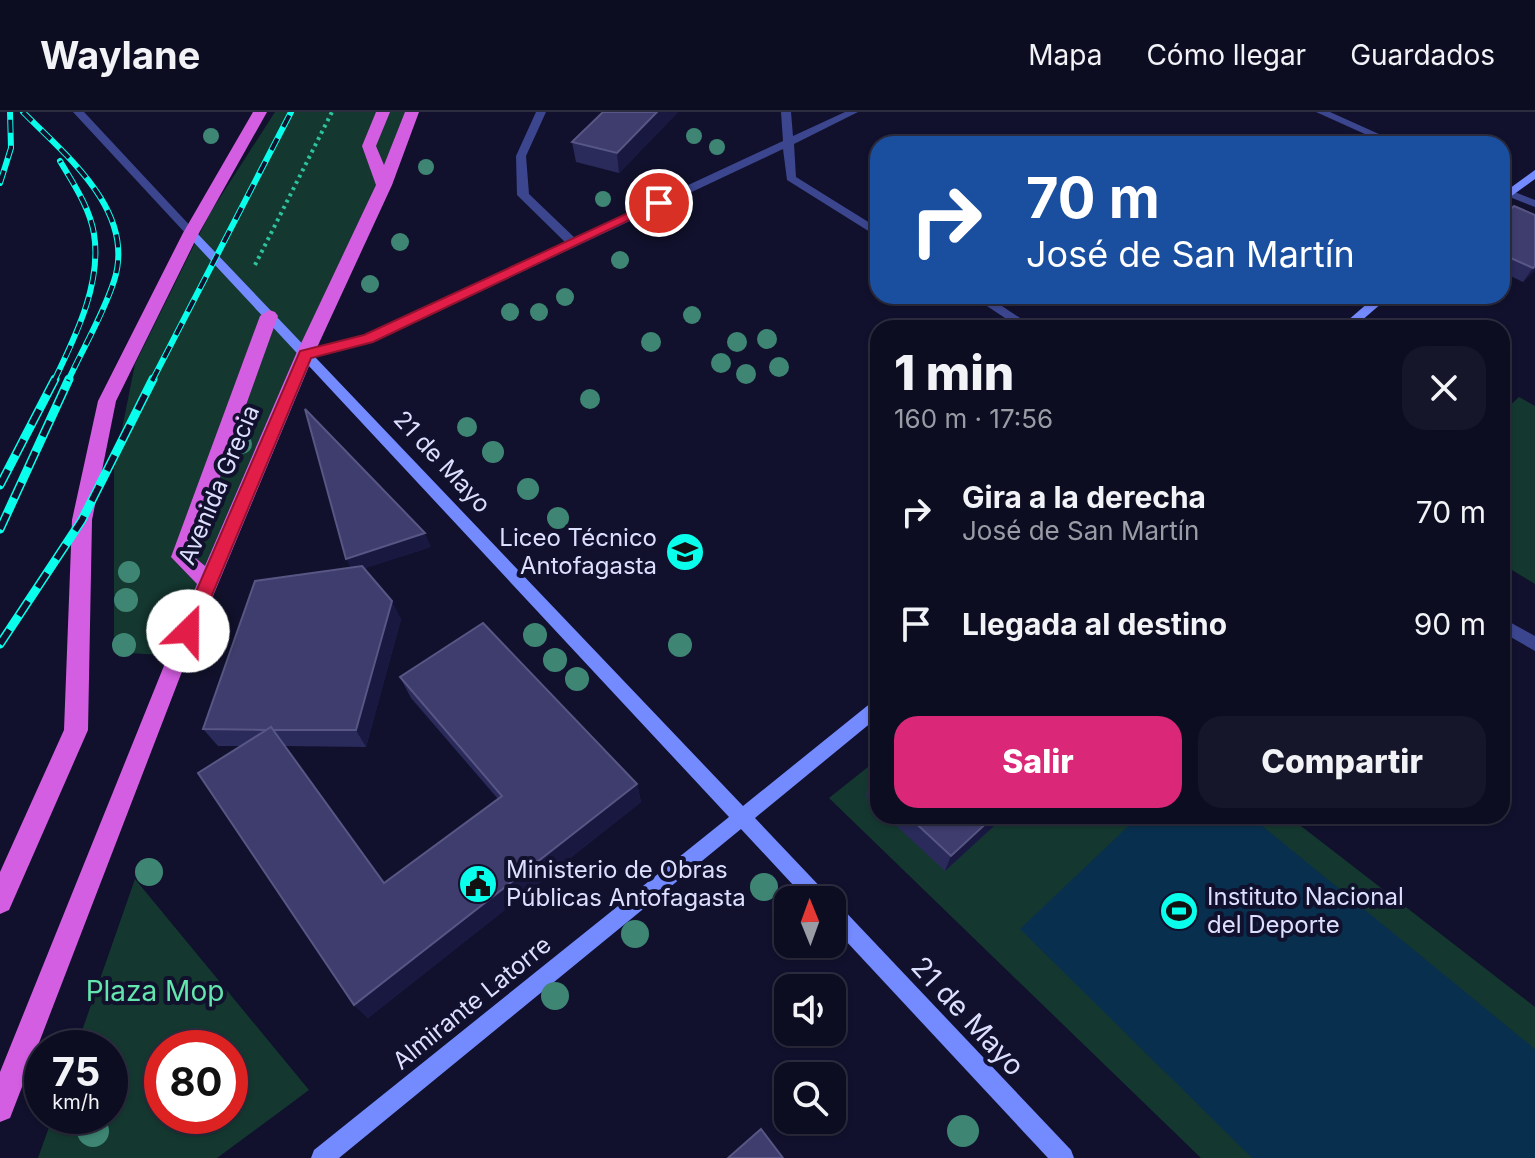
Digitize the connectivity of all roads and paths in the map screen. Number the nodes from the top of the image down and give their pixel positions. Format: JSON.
{"nodes":[{"id":1,"x":78,"y":112,"type":"edge"},
{"id":2,"x":260,"y":112,"type":"edge"},
{"id":3,"x":332,"y":112,"type":"edge"},
{"id":4,"x":383,"y":112,"type":"edge"},
{"id":5,"x":412,"y":112,"type":"edge"},
{"id":6,"x":541,"y":112,"type":"edge"},
{"id":7,"x":786,"y":112,"type":"edge"},
{"id":8,"x":853,"y":112,"type":"edge"},
{"id":9,"x":1321,"y":112,"type":"edge"},
{"id":10,"x":1377,"y":136,"type":"edge"},
{"id":11,"x":786,"y":144,"type":"junction"},
{"id":12,"x":1535,"y":173,"type":"edge"},
{"id":13,"x":384,"y":185,"type":"junction"},
{"id":14,"x":1510,"y":191,"type":"edge"},
{"id":15,"x":1510,"y":196,"type":"edge"},
{"id":16,"x":1535,"y":204,"type":"edge"},
{"id":17,"x":870,"y":228,"type":"edge"},
{"id":18,"x":191,"y":233,"type":"junction"},
{"id":19,"x":573,"y":243,"type":"junction"},
{"id":20,"x":243,"y":289,"type":"junction"},
{"id":21,"x":991,"y":304,"type":"edge"},
{"id":22,"x":1374,"y":304,"type":"edge"},
{"id":23,"x":269,"y":316,"type":"junction"},
{"id":24,"x":1016,"y":320,"type":"edge"},
{"id":25,"x":1355,"y":320,"type":"edge"},
{"id":26,"x":305,"y":354,"type":"junction"},
{"id":27,"x":208,"y":582,"type":"junction"},
{"id":28,"x":1510,"y":629,"type":"edge"},
{"id":29,"x":1535,"y":644,"type":"edge"},
{"id":30,"x":870,"y":713,"type":"edge"},
{"id":31,"x":742,"y":817,"type":"junction"},
{"id":32,"x":807,"y":886,"type":"edge"},
{"id":33,"x":0,"y":901,"type":"edge"},
{"id":34,"x":846,"y":927,"type":"edge"},
{"id":35,"x":0,"y":1108,"type":"edge"},
{"id":36,"x":322,"y":1158,"type":"edge"},
{"id":37,"x":1063,"y":1158,"type":"edge"}],
"edges":[{"from":1,"to":18,"type":"street"},
{"from":2,"to":18,"type":"highway"},
{"from":3,"to":20,"type":"path"},
{"from":4,"to":13,"type":"highway"},
{"from":5,"to":13,"type":"highway","name":"Avenida Grecia"},
{"from":6,"to":19,"type":"street"},
{"from":7,"to":11,"type":"street"},
{"from":8,"to":11,"type":"street"},
{"from":9,"to":10,"type":"street"},
{"from":11,"to":17,"type":"street"},
{"from":11,"to":19,"type":"street"},
{"from":12,"to":14,"type":"main road"},
{"from":13,"to":26,"type":"highway","name":"Avenida Grecia"},
{"from":15,"to":16,"type":"street"},
{"from":18,"to":20,"type":"main road","name":"21 de Mayo"},
{"from":18,"to":33,"type":"highway"},
{"from":19,"to":26,"type":"street"},
{"from":20,"to":23,"type":"main road","name":"21 de Mayo"},
{"from":21,"to":24,"type":"street"},
{"from":22,"to":25,"type":"main road"},
{"from":23,"to":26,"type":"main road","name":"21 de Mayo"},
{"from":23,"to":27,"type":"highway"},
{"from":26,"to":27,"type":"highway","name":"Avenida Grecia"},
{"from":26,"to":31,"type":"main road","name":"21 de Mayo"},
{"from":27,"to":35,"type":"highway","name":"Avenida Grecia"},
{"from":28,"to":29,"type":"street"},
{"from":30,"to":31,"type":"main road","name":"Almirante Latorre"},
{"from":31,"to":32,"type":"main road","name":"21 de Mayo"},
{"from":31,"to":36,"type":"main road","name":"Almirante Latorre"},
{"from":34,"to":37,"type":"main road","name":"21 de Mayo"}]}
